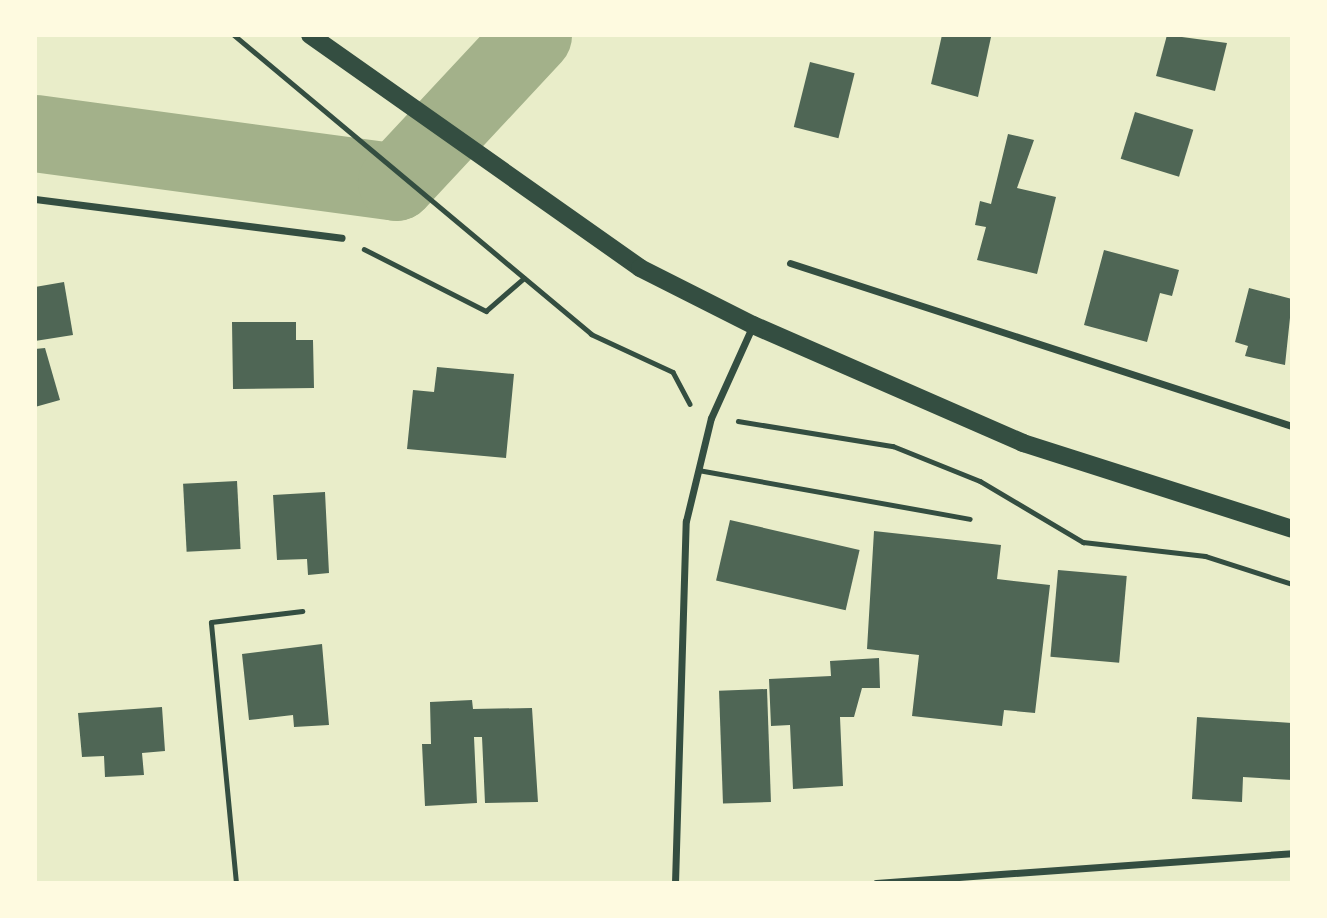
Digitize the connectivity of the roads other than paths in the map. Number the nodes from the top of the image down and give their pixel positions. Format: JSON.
{"nodes":[{"id":1,"x":316,"y":40,"type":"edge"},
{"id":2,"x":35,"y":199,"type":"edge"},
{"id":3,"x":342,"y":238,"type":"road end"},
{"id":4,"x":790,"y":263,"type":"dead end"},
{"id":5,"x":753,"y":325,"type":"junction"},
{"id":6,"x":1292,"y":426,"type":"edge"},
{"id":7,"x":698,"y":470,"type":"junction"},
{"id":8,"x":970,"y":519,"type":"dead end"},
{"id":9,"x":1292,"y":529,"type":"edge"},
{"id":10,"x":302,"y":611,"type":"dead end"},
{"id":11,"x":1292,"y":853,"type":"edge"},
{"id":12,"x":236,"y":883,"type":"edge"},
{"id":13,"x":675,"y":883,"type":"edge"},
{"id":14,"x":876,"y":883,"type":"edge"}],
"edges":[{"from":1,"to":5,"type":"main road"},
{"from":2,"to":3,"type":"street"},
{"from":4,"to":6,"type":"street"},
{"from":5,"to":7,"type":"street"},
{"from":5,"to":9,"type":"main road"},
{"from":7,"to":8,"type":"lane"},
{"from":7,"to":13,"type":"street"},
{"from":10,"to":12,"type":"lane"},
{"from":11,"to":14,"type":"street"}]}
